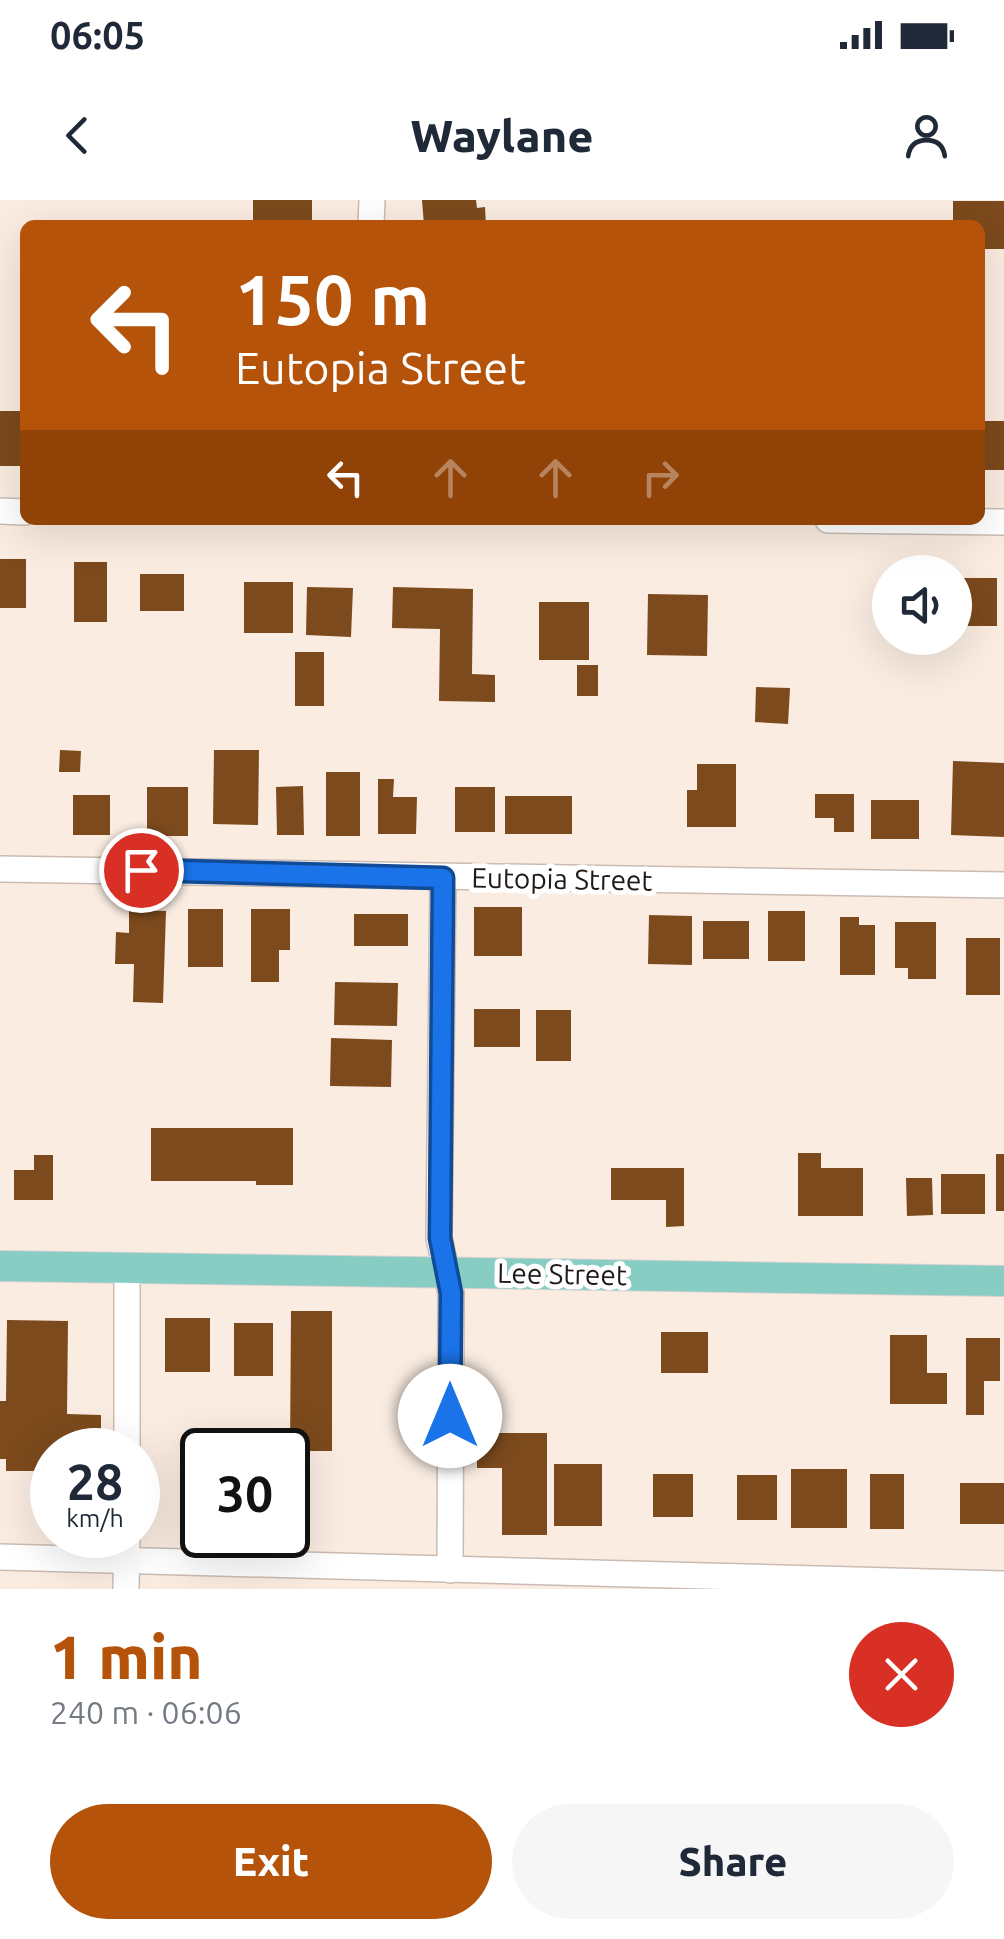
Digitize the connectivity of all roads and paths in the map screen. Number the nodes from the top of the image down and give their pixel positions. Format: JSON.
{"nodes":[{"id":1,"x":0,"y":869,"type":"edge"},
{"id":2,"x":443,"y":878,"type":"junction"},
{"id":3,"x":1004,"y":884,"type":"edge"},
{"id":4,"x":0,"y":1266,"type":"edge"},
{"id":5,"x":127,"y":1269,"type":"junction"},
{"id":6,"x":444,"y":1272,"type":"junction"},
{"id":7,"x":1004,"y":1280,"type":"edge"},
{"id":8,"x":127,"y":1428,"type":"edge"},
{"id":9,"x":160,"y":1549,"type":"edge"},
{"id":10,"x":30,"y":1555,"type":"edge"},
{"id":11,"x":0,"y":1557,"type":"edge"},
{"id":12,"x":126,"y":1558,"type":"edge"},
{"id":13,"x":450,"y":1570,"type":"junction"},
{"id":14,"x":1004,"y":1584,"type":"edge"},
{"id":15,"x":126,"y":1589,"type":"edge"}],
"edges":[{"from":1,"to":2,"type":"street","name":"Eutopia Street"},
{"from":2,"to":3,"type":"street","name":"Eutopia Street"},
{"from":2,"to":6,"type":"street"},
{"from":4,"to":5,"type":"main road","name":"Lee Street"},
{"from":5,"to":6,"type":"main road","name":"Lee Street"},
{"from":5,"to":8,"type":"street"},
{"from":6,"to":7,"type":"main road","name":"Lee Street"},
{"from":6,"to":13,"type":"street"},
{"from":9,"to":13,"type":"street"},
{"from":10,"to":11,"type":"street"},
{"from":12,"to":15,"type":"street"},
{"from":13,"to":14,"type":"street"}]}
